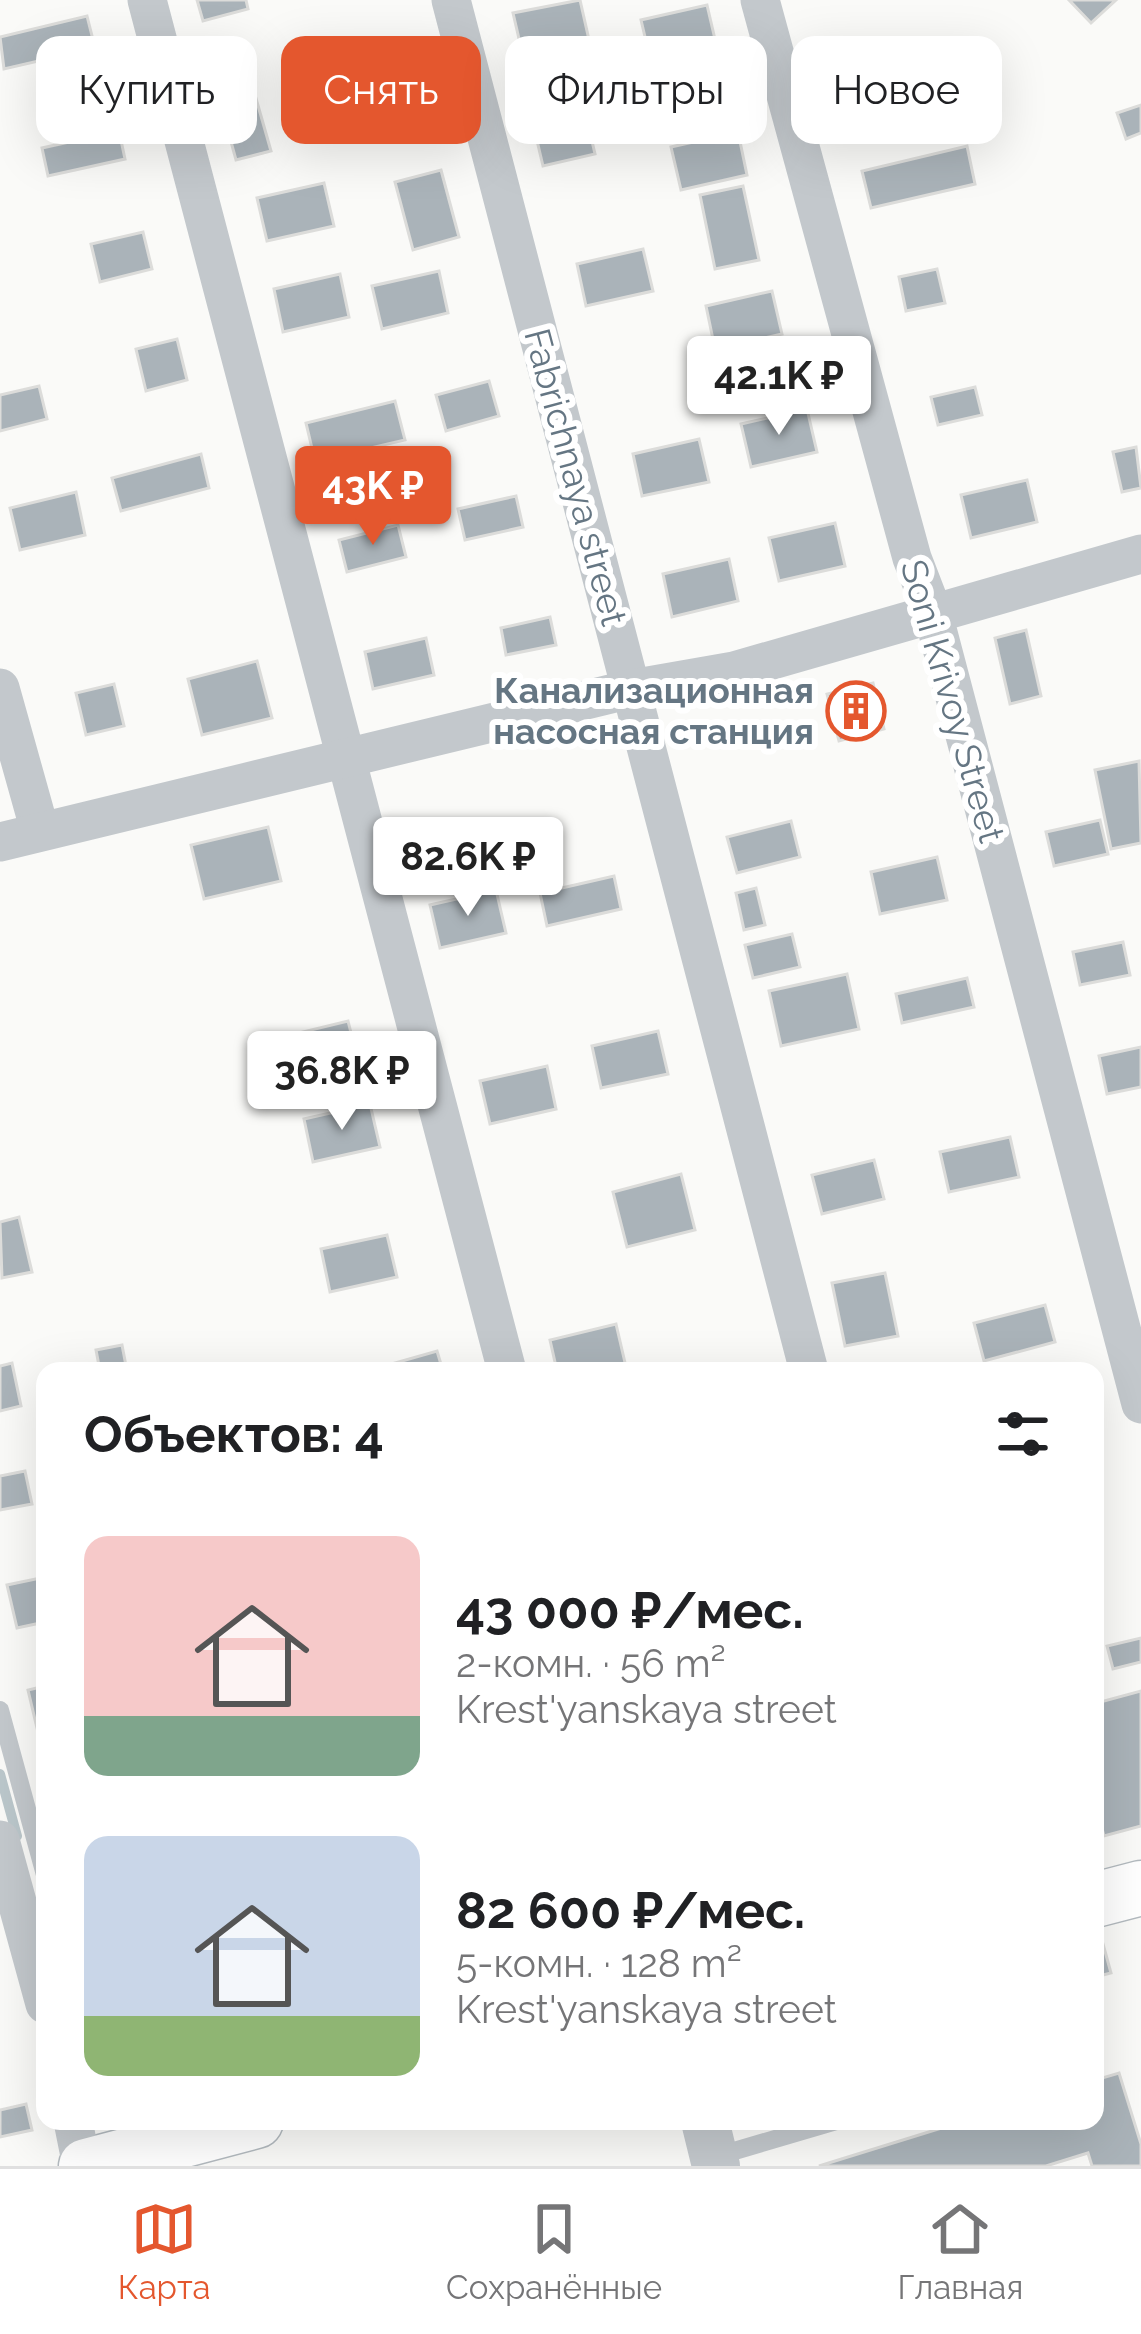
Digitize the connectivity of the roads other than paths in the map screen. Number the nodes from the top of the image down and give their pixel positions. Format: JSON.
{"nodes":[{"id":1,"x":147,"y":0,"type":"edge"},
{"id":2,"x":451,"y":0,"type":"edge"},
{"id":3,"x":760,"y":0,"type":"edge"},
{"id":4,"x":1141,"y":554,"type":"edge"},
{"id":5,"x":932,"y":610,"type":"junction"},
{"id":6,"x":0,"y":688,"type":"edge"},
{"id":7,"x":631,"y":689,"type":"junction"},
{"id":8,"x":343,"y":758,"type":"junction"},
{"id":9,"x":40,"y":832,"type":"junction"},
{"id":10,"x":0,"y":842,"type":"edge"},
{"id":11,"x":505,"y":1362,"type":"edge"},
{"id":12,"x":807,"y":1362,"type":"edge"},
{"id":13,"x":1141,"y":1404,"type":"edge"},
{"id":14,"x":0,"y":1710,"type":"edge"},
{"id":15,"x":0,"y":1840,"type":"edge"},
{"id":16,"x":36,"y":1842,"type":"edge"},
{"id":17,"x":1141,"y":1888,"type":"edge"},
{"id":18,"x":1104,"y":1898,"type":"edge"},
{"id":19,"x":36,"y":1971,"type":"edge"},
{"id":20,"x":82,"y":2130,"type":"edge"},
{"id":21,"x":220,"y":2130,"type":"edge"},
{"id":22,"x":794,"y":2130,"type":"edge"},
{"id":23,"x":711,"y":2148,"type":"edge"},
{"id":24,"x":110,"y":2158,"type":"edge"}],
"edges":[{"from":1,"to":8,"type":"street"},
{"from":2,"to":7,"type":"street","name":"Fabrichnaya street"},
{"from":3,"to":5,"type":"street","name":"Soni Krivoy Street"},
{"from":4,"to":5,"type":"street"},
{"from":5,"to":7,"type":"street"},
{"from":5,"to":13,"type":"street","name":"Soni Krivoy Street"},
{"from":6,"to":9,"type":"street"},
{"from":7,"to":8,"type":"street"},
{"from":7,"to":12,"type":"street","name":"Fabrichnaya street"},
{"from":8,"to":9,"type":"street"},
{"from":8,"to":11,"type":"street"},
{"from":9,"to":10,"type":"street"},
{"from":14,"to":16,"type":"lane"},
{"from":15,"to":19,"type":"street"},
{"from":17,"to":18,"type":"main road"},
{"from":20,"to":24,"type":"street"},
{"from":21,"to":24,"type":"main road"},
{"from":22,"to":23,"type":"lane"}]}
